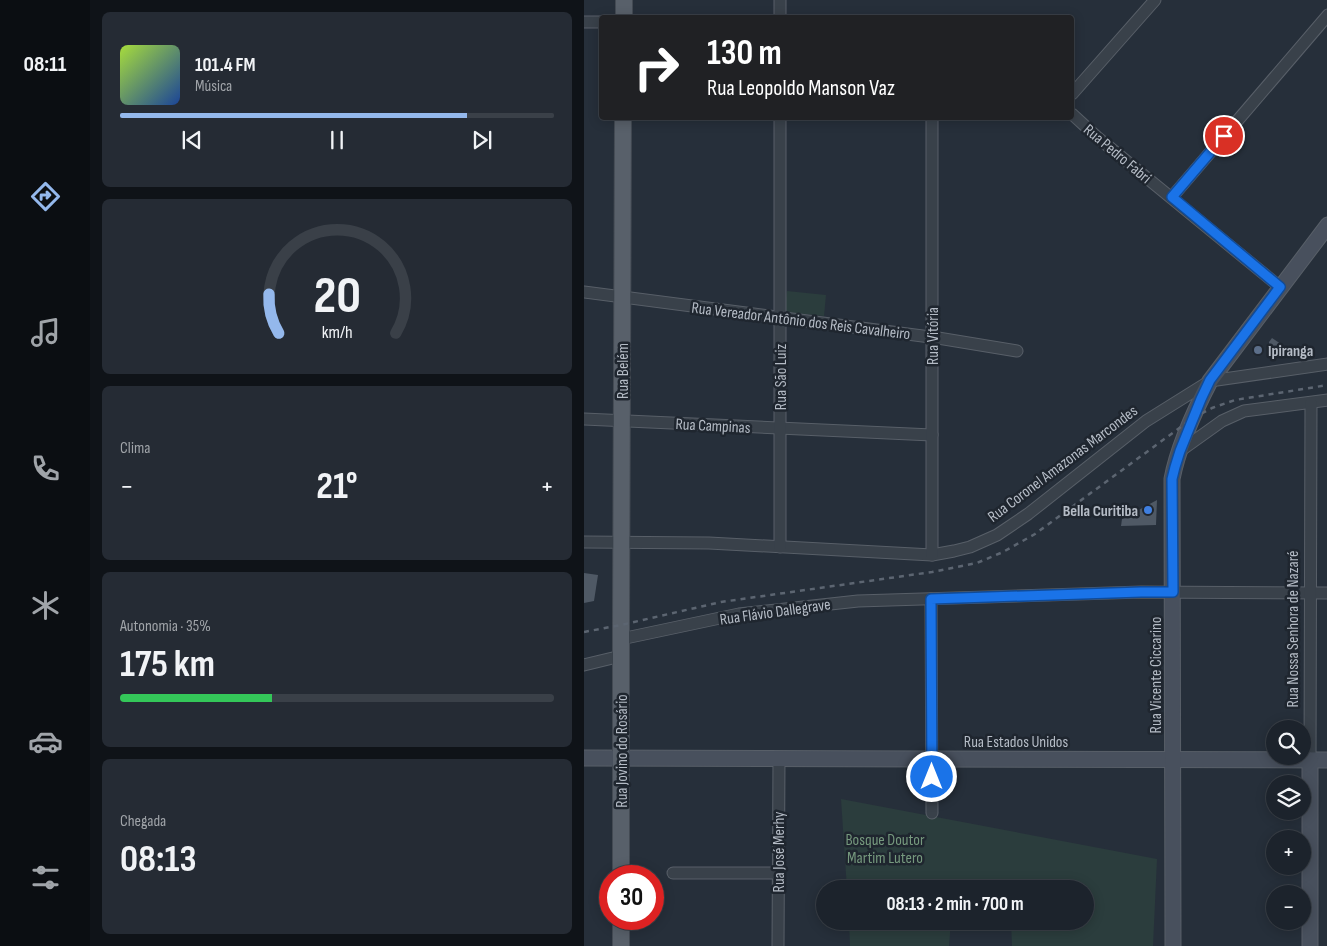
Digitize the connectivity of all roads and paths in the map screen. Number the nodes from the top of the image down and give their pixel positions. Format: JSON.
{"nodes":[{"id":1,"x":624,"y":0,"type":"edge"},
{"id":2,"x":780,"y":0,"type":"edge"},
{"id":3,"x":1155,"y":0,"type":"edge"},
{"id":4,"x":624,"y":15,"type":"edge"},
{"id":5,"x":780,"y":15,"type":"edge"},
{"id":6,"x":1327,"y":15,"type":"edge"},
{"id":7,"x":584,"y":22,"type":"edge"},
{"id":8,"x":599,"y":22,"type":"edge"},
{"id":9,"x":1074,"y":92,"type":"edge"},
{"id":10,"x":1074,"y":116,"type":"edge"},
{"id":11,"x":623,"y":120,"type":"edge"},
{"id":12,"x":780,"y":120,"type":"edge"},
{"id":13,"x":932,"y":120,"type":"edge"},
{"id":14,"x":1172,"y":197,"type":"junction"},
{"id":15,"x":1327,"y":225,"type":"edge"},
{"id":16,"x":1280,"y":287,"type":"junction"},
{"id":17,"x":584,"y":292,"type":"edge"},
{"id":18,"x":622,"y":297,"type":"junction"},
{"id":19,"x":780,"y":317,"type":"junction"},
{"id":20,"x":932,"y":337,"type":"junction"},
{"id":21,"x":1017,"y":351,"type":"dead end"},
{"id":22,"x":1327,"y":364,"type":"edge"},
{"id":23,"x":1210,"y":380,"type":"junction"},
{"id":24,"x":1327,"y":400,"type":"edge"},
{"id":25,"x":1311,"y":403,"type":"junction"},
{"id":26,"x":584,"y":419,"type":"edge"},
{"id":27,"x":622,"y":421,"type":"junction"},
{"id":28,"x":780,"y":428,"type":"junction"},
{"id":29,"x":932,"y":435,"type":"junction"},
{"id":30,"x":1180,"y":451,"type":"junction"},
{"id":31,"x":584,"y":542,"type":"edge"},
{"id":32,"x":621,"y":542,"type":"junction"},
{"id":33,"x":780,"y":547,"type":"junction"},
{"id":34,"x":932,"y":554,"type":"junction"},
{"id":35,"x":1173,"y":592,"type":"junction"},
{"id":36,"x":1310,"y":593,"type":"junction"},
{"id":37,"x":1327,"y":593,"type":"edge"},
{"id":38,"x":931,"y":599,"type":"junction"},
{"id":39,"x":621,"y":632,"type":"junction"},
{"id":40,"x":621,"y":656,"type":"junction"},
{"id":41,"x":584,"y":665,"type":"edge"},
{"id":42,"x":1310,"y":720,"type":"edge"},
{"id":43,"x":584,"y":758,"type":"edge"},
{"id":44,"x":621,"y":758,"type":"junction"},
{"id":45,"x":778,"y":759,"type":"junction"},
{"id":46,"x":932,"y":759,"type":"junction"},
{"id":47,"x":1173,"y":759,"type":"junction"},
{"id":48,"x":1266,"y":760,"type":"edge"},
{"id":49,"x":1311,"y":760,"type":"edge"},
{"id":50,"x":1327,"y":760,"type":"edge"},
{"id":51,"x":1310,"y":765,"type":"edge"},
{"id":52,"x":932,"y":813,"type":"dead end"},
{"id":53,"x":621,"y":865,"type":"edge"},
{"id":54,"x":673,"y":873,"type":"dead end"},
{"id":55,"x":778,"y":873,"type":"junction"},
{"id":56,"x":621,"y":930,"type":"edge"},
{"id":57,"x":621,"y":946,"type":"edge"},
{"id":58,"x":778,"y":946,"type":"edge"},
{"id":59,"x":1173,"y":946,"type":"edge"},
{"id":60,"x":1310,"y":946,"type":"edge"}],
"edges":[{"from":1,"to":4,"type":"main road"},
{"from":2,"to":5,"type":"street"},
{"from":3,"to":9,"type":"street"},
{"from":6,"to":14,"type":"street"},
{"from":7,"to":8,"type":"street"},
{"from":10,"to":14,"type":"street","name":"Rua Pedro Fabri"},
{"from":11,"to":18,"type":"main road","name":"Rua Belém"},
{"from":12,"to":19,"type":"street","name":"Rua São Luiz"},
{"from":13,"to":20,"type":"street","name":"Rua Vitória"},
{"from":14,"to":16,"type":"street","name":"Rua Pedro Fabri"},
{"from":15,"to":16,"type":"main road","name":"Rua Coronel Amazonas Marcondes"},
{"from":16,"to":23,"type":"main road","name":"Rua Coronel Amazonas Marcondes"},
{"from":17,"to":18,"type":"street","name":"Rua Vereador Antônio dos Reis Cavalheiro"},
{"from":18,"to":19,"type":"street","name":"Rua Vereador Antônio dos Reis Cavalheiro"},
{"from":18,"to":27,"type":"main road","name":"Rua Belém"},
{"from":19,"to":20,"type":"street","name":"Rua Vereador Antônio dos Reis Cavalheiro"},
{"from":19,"to":28,"type":"street","name":"Rua São Luiz"},
{"from":20,"to":21,"type":"street","name":"Rua Vereador Antônio dos Reis Cavalheiro"},
{"from":20,"to":29,"type":"street","name":"Rua Vitória"},
{"from":22,"to":23,"type":"street"},
{"from":23,"to":30,"type":"main road","name":"Rua Vicente Ciccarino"},
{"from":23,"to":34,"type":"street","name":"Rua Coronel Amazonas Marcondes"},
{"from":24,"to":25,"type":"street"},
{"from":25,"to":30,"type":"street"},
{"from":25,"to":36,"type":"street","name":"Rua Nossa Senhora de Nazaré"},
{"from":26,"to":27,"type":"street","name":"Rua Campinas"},
{"from":27,"to":28,"type":"street","name":"Rua Campinas"},
{"from":27,"to":32,"type":"main road","name":"Rua Belém"},
{"from":28,"to":29,"type":"street","name":"Rua Campinas"},
{"from":28,"to":33,"type":"street","name":"Rua São Luiz"},
{"from":29,"to":34,"type":"street","name":"Rua Vitória"},
{"from":30,"to":35,"type":"main road","name":"Rua Vicente Ciccarino"},
{"from":31,"to":32,"type":"street","name":"Rua Coronel Amazonas Marcondes"},
{"from":32,"to":33,"type":"street","name":"Rua Coronel Amazonas Marcondes"},
{"from":32,"to":39,"type":"main road","name":"Rua Belém"},
{"from":33,"to":34,"type":"street","name":"Rua Coronel Amazonas Marcondes"},
{"from":35,"to":36,"type":"street","name":"Rua Flávio Dallegrave"},
{"from":35,"to":38,"type":"street","name":"Rua Flávio Dallegrave"},
{"from":35,"to":47,"type":"main road","name":"Rua Vicente Ciccarino"},
{"from":36,"to":37,"type":"street","name":"Rua Flávio Dallegrave"},
{"from":36,"to":42,"type":"street","name":"Rua Nossa Senhora de Nazaré"},
{"from":38,"to":39,"type":"street","name":"Rua Flávio Dallegrave"},
{"from":38,"to":46,"type":"street"},
{"from":39,"to":40,"type":"main road","name":"Rua Jovino do Rosário"},
{"from":40,"to":41,"type":"street"},
{"from":40,"to":44,"type":"main road","name":"Rua Jovino do Rosário"},
{"from":43,"to":44,"type":"main road","name":"Rua Estados Unidos"},
{"from":44,"to":45,"type":"main road","name":"Rua Estados Unidos"},
{"from":44,"to":53,"type":"main road","name":"Rua Jovino do Rosário"},
{"from":45,"to":46,"type":"main road","name":"Rua Estados Unidos"},
{"from":45,"to":55,"type":"street","name":"Rua José Merhy"},
{"from":46,"to":47,"type":"main road","name":"Rua Estados Unidos"},
{"from":46,"to":52,"type":"street"},
{"from":47,"to":48,"type":"main road","name":"Rua Estados Unidos"},
{"from":47,"to":59,"type":"main road","name":"Rua Vicente Ciccarino"},
{"from":49,"to":50,"type":"main road","name":"Rua Estados Unidos"},
{"from":51,"to":60,"type":"main road","name":"Rua Nossa Senhora de Nazaré"},
{"from":54,"to":55,"type":"street"},
{"from":55,"to":58,"type":"street","name":"Rua José Merhy"},
{"from":56,"to":57,"type":"main road"}]}
